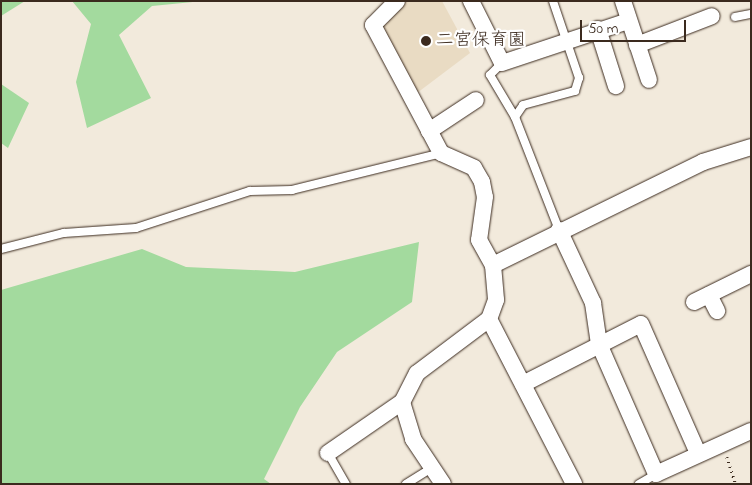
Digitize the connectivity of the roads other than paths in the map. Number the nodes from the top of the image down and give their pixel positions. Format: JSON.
{"nodes":[{"id":1,"x":397,"y":1,"type":"edge"},
{"id":2,"x":471,"y":1,"type":"edge"},
{"id":3,"x":553,"y":1,"type":"edge"},
{"id":4,"x":623,"y":1,"type":"edge"},
{"id":5,"x":751,"y":14,"type":"edge"},
{"id":6,"x":712,"y":16,"type":"dead end"},
{"id":7,"x":735,"y":17,"type":"dead end"},
{"id":8,"x":628,"y":20,"type":"junction"},
{"id":9,"x":598,"y":29,"type":"junction"},
{"id":10,"x":568,"y":38,"type":"junction"},
{"id":11,"x":637,"y":45,"type":"junction"},
{"id":12,"x":502,"y":63,"type":"junction"},
{"id":13,"x":649,"y":80,"type":"dead end"},
{"id":14,"x":616,"y":86,"type":"dead end"},
{"id":15,"x":476,"y":100,"type":"dead end"},
{"id":16,"x":515,"y":117,"type":"junction"},
{"id":17,"x":429,"y":131,"type":"junction"},
{"id":18,"x":751,"y":147,"type":"edge"},
{"id":19,"x":441,"y":153,"type":"junction"},
{"id":20,"x":559,"y":230,"type":"junction"},
{"id":21,"x":1,"y":249,"type":"edge"},
{"id":22,"x":493,"y":265,"type":"junction"},
{"id":23,"x":751,"y":274,"type":"edge"},
{"id":24,"x":717,"y":311,"type":"dead end"},
{"id":25,"x":489,"y":319,"type":"junction"},
{"id":26,"x":598,"y":344,"type":"junction"},
{"id":27,"x":523,"y":384,"type":"junction"},
{"id":28,"x":402,"y":402,"type":"junction"},
{"id":29,"x":751,"y":431,"type":"edge"},
{"id":30,"x":698,"y":453,"type":"junction"},
{"id":31,"x":328,"y":454,"type":"joint"},
{"id":32,"x":430,"y":469,"type":"junction"},
{"id":33,"x":656,"y":474,"type":"junction"},
{"id":34,"x":346,"y":484,"type":"edge"},
{"id":35,"x":406,"y":484,"type":"edge"},
{"id":36,"x":442,"y":484,"type":"edge"},
{"id":37,"x":574,"y":484,"type":"edge"},
{"id":38,"x":640,"y":484,"type":"edge"}],
"edges":[{"from":1,"to":17,"type":"street"},
{"from":2,"to":12,"type":"street"},
{"from":3,"to":10,"type":"lane"},
{"from":4,"to":8,"type":"street"},
{"from":5,"to":7,"type":"lane"},
{"from":6,"to":11,"type":"street"},
{"from":8,"to":9,"type":"street"},
{"from":8,"to":11,"type":"street"},
{"from":9,"to":10,"type":"street"},
{"from":9,"to":14,"type":"street"},
{"from":10,"to":12,"type":"street"},
{"from":10,"to":16,"type":"lane"},
{"from":11,"to":13,"type":"street"},
{"from":12,"to":16,"type":"lane"},
{"from":15,"to":17,"type":"street"},
{"from":16,"to":20,"type":"lane"},
{"from":17,"to":19,"type":"street"},
{"from":18,"to":20,"type":"street"},
{"from":19,"to":21,"type":"lane"},
{"from":19,"to":22,"type":"street"},
{"from":20,"to":22,"type":"street"},
{"from":20,"to":26,"type":"street"},
{"from":22,"to":25,"type":"street"},
{"from":23,"to":24,"type":"street"},
{"from":25,"to":27,"type":"street"},
{"from":25,"to":28,"type":"street"},
{"from":26,"to":27,"type":"street"},
{"from":26,"to":30,"type":"street"},
{"from":26,"to":33,"type":"street"},
{"from":27,"to":37,"type":"street"},
{"from":28,"to":31,"type":"street"},
{"from":28,"to":32,"type":"street"},
{"from":29,"to":30,"type":"street"},
{"from":30,"to":33,"type":"street"},
{"from":31,"to":34,"type":"lane"},
{"from":32,"to":35,"type":"lane"},
{"from":32,"to":36,"type":"street"},
{"from":33,"to":38,"type":"lane"}]}
